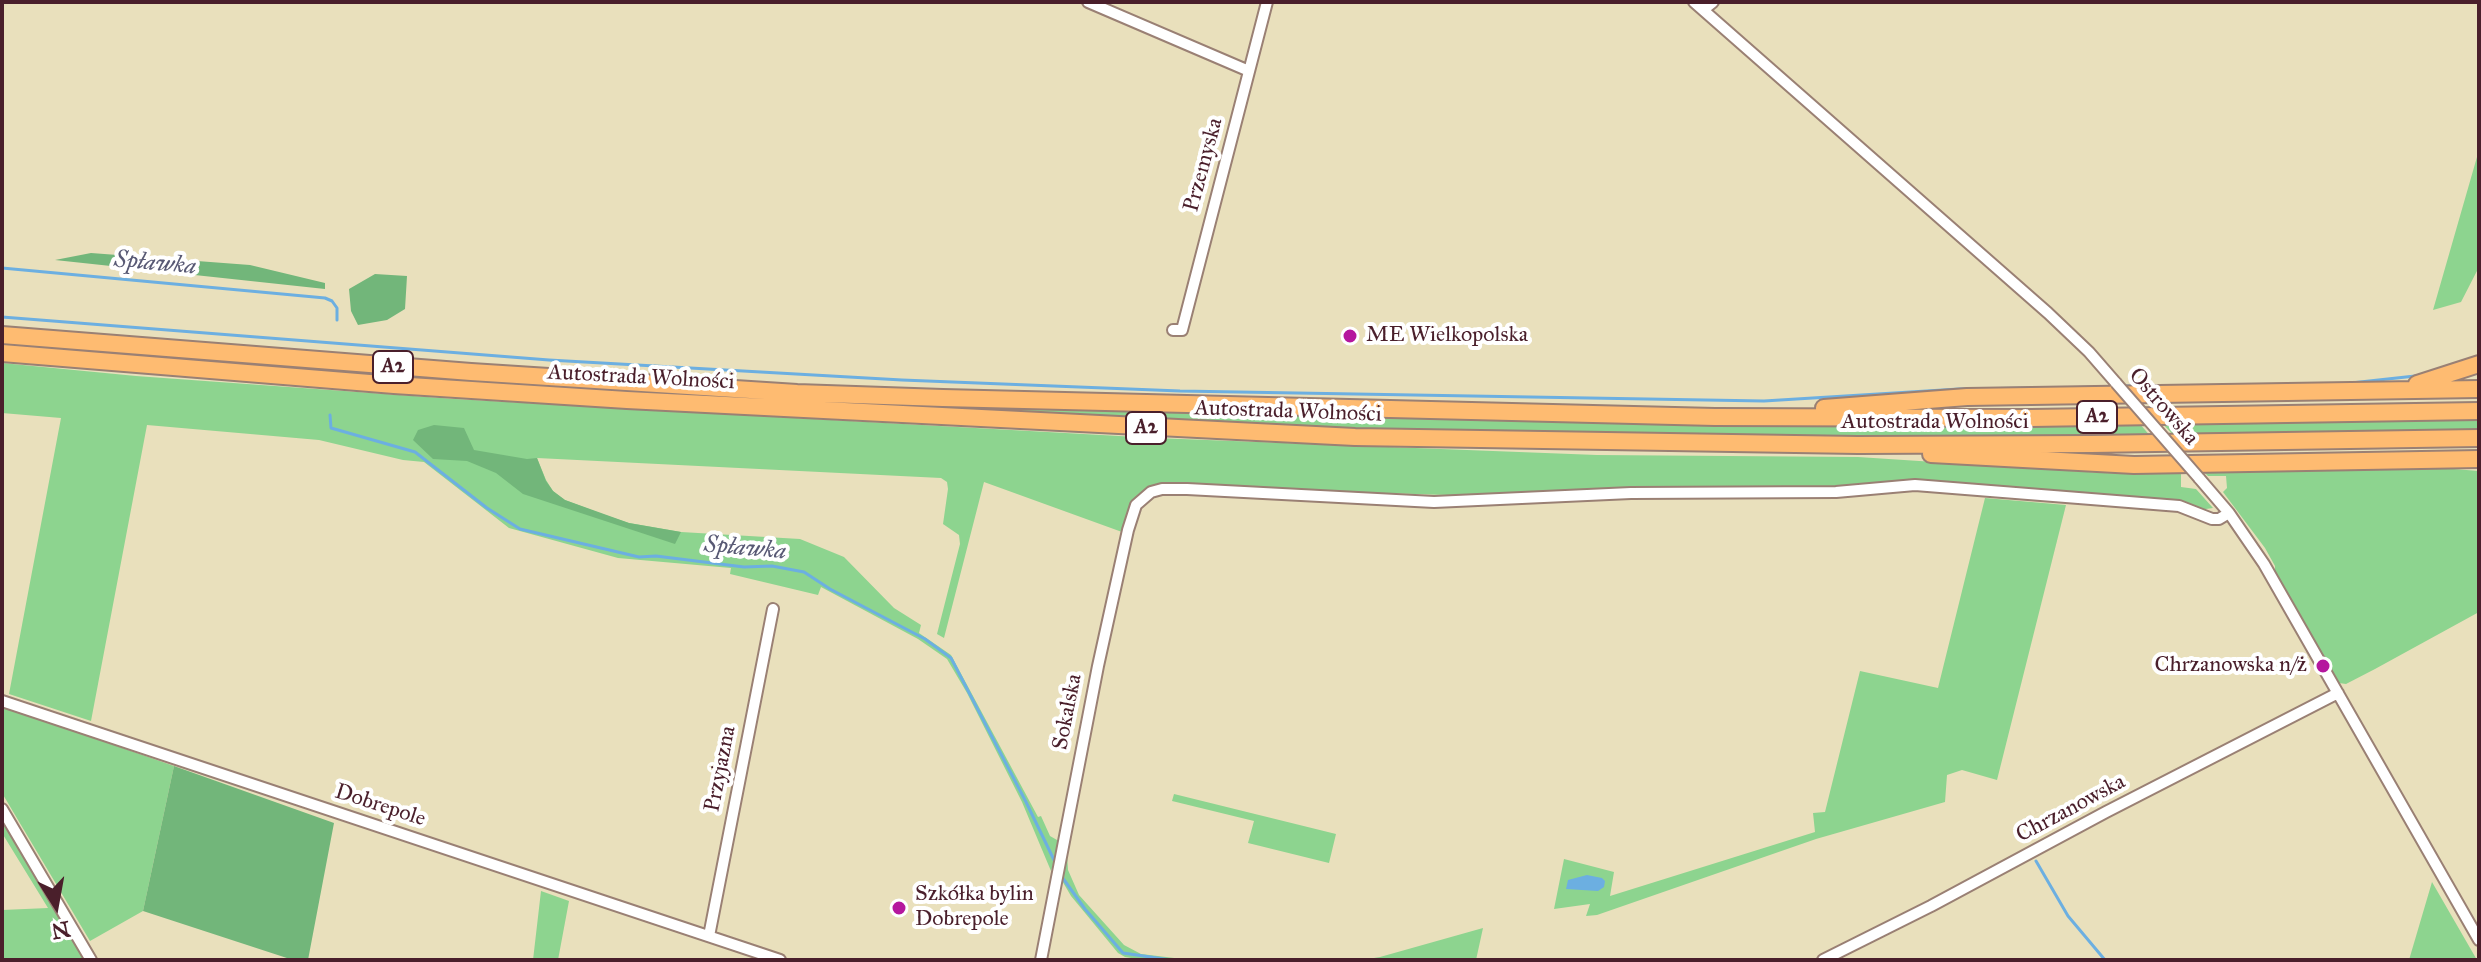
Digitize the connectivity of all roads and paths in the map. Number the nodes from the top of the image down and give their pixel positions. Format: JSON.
{"nodes":[{"id":1,"x":1088,"y":2,"type":"edge"},
{"id":2,"x":1267,"y":2,"type":"edge"},
{"id":3,"x":1694,"y":2,"type":"edge"},
{"id":4,"x":1713,"y":2,"type":"edge"},
{"id":5,"x":1703,"y":10,"type":"junction"},
{"id":6,"x":1249,"y":71,"type":"junction"},
{"id":7,"x":1173,"y":330,"type":"dead end"},
{"id":8,"x":2,"y":335,"type":"edge"},
{"id":9,"x":2,"y":353,"type":"edge"},
{"id":10,"x":2479,"y":364,"type":"edge"},
{"id":11,"x":2479,"y":389,"type":"edge"},
{"id":12,"x":2368,"y":391,"type":"junction"},
{"id":13,"x":2479,"y":411,"type":"edge"},
{"id":14,"x":1715,"y":417,"type":"junction"},
{"id":15,"x":2479,"y":438,"type":"edge"},
{"id":16,"x":1858,"y":445,"type":"junction"},
{"id":17,"x":2479,"y":459,"type":"edge"},
{"id":18,"x":2413,"y":462,"type":"junction"},
{"id":19,"x":2479,"y":467,"type":"edge"},
{"id":20,"x":2229,"y":513,"type":"junction"},
{"id":21,"x":773,"y":609,"type":"dead end"},
{"id":22,"x":2338,"y":693,"type":"junction"},
{"id":23,"x":2,"y":701,"type":"edge"},
{"id":24,"x":2,"y":809,"type":"edge"},
{"id":25,"x":709,"y":936,"type":"junction"},
{"id":26,"x":2479,"y":940,"type":"edge"},
{"id":27,"x":745,"y":954,"type":"edge"},
{"id":28,"x":91,"y":960,"type":"edge"},
{"id":29,"x":780,"y":960,"type":"edge"},
{"id":30,"x":1041,"y":960,"type":"edge"},
{"id":31,"x":1823,"y":960,"type":"edge"}],
"edges":[{"from":1,"to":6,"type":"street"},
{"from":2,"to":6,"type":"street","name":"Przemyska"},
{"from":3,"to":5,"type":"street","name":"Ostrowska"},
{"from":4,"to":5,"type":"street"},
{"from":5,"to":20,"type":"street","name":"Ostrowska","bridge":true},
{"from":6,"to":7,"type":"street","name":"Przemyska"},
{"from":8,"to":14,"type":"highway","name":"Autostrada Wolności","number":"A2"},
{"from":9,"to":16,"type":"highway","name":"Autostrada Wolności","number":"A2"},
{"from":10,"to":12,"type":"highway"},
{"from":11,"to":12,"type":"highway"},
{"from":12,"to":14,"type":"highway"},
{"from":13,"to":14,"type":"highway","name":"Autostrada Wolności","number":"A2"},
{"from":15,"to":16,"type":"highway","name":"Autostrada Wolności","number":"A2"},
{"from":16,"to":18,"type":"highway"},
{"from":17,"to":18,"type":"highway"},
{"from":18,"to":19,"type":"highway"},
{"from":20,"to":22,"type":"street","name":"Ostrowska"},
{"from":20,"to":30,"type":"street","name":"Sokalska"},
{"from":21,"to":25,"type":"street","name":"Przyjazna"},
{"from":22,"to":26,"type":"street","name":"Ostrowska"},
{"from":22,"to":31,"type":"street","name":"Chrzanowska"},
{"from":23,"to":25,"type":"street","name":"Dobrepole"},
{"from":24,"to":28,"type":"street"},
{"from":25,"to":27,"type":"street","name":"Dobrepole"},
{"from":27,"to":29,"type":"street","name":"Dobrepole"}]}
